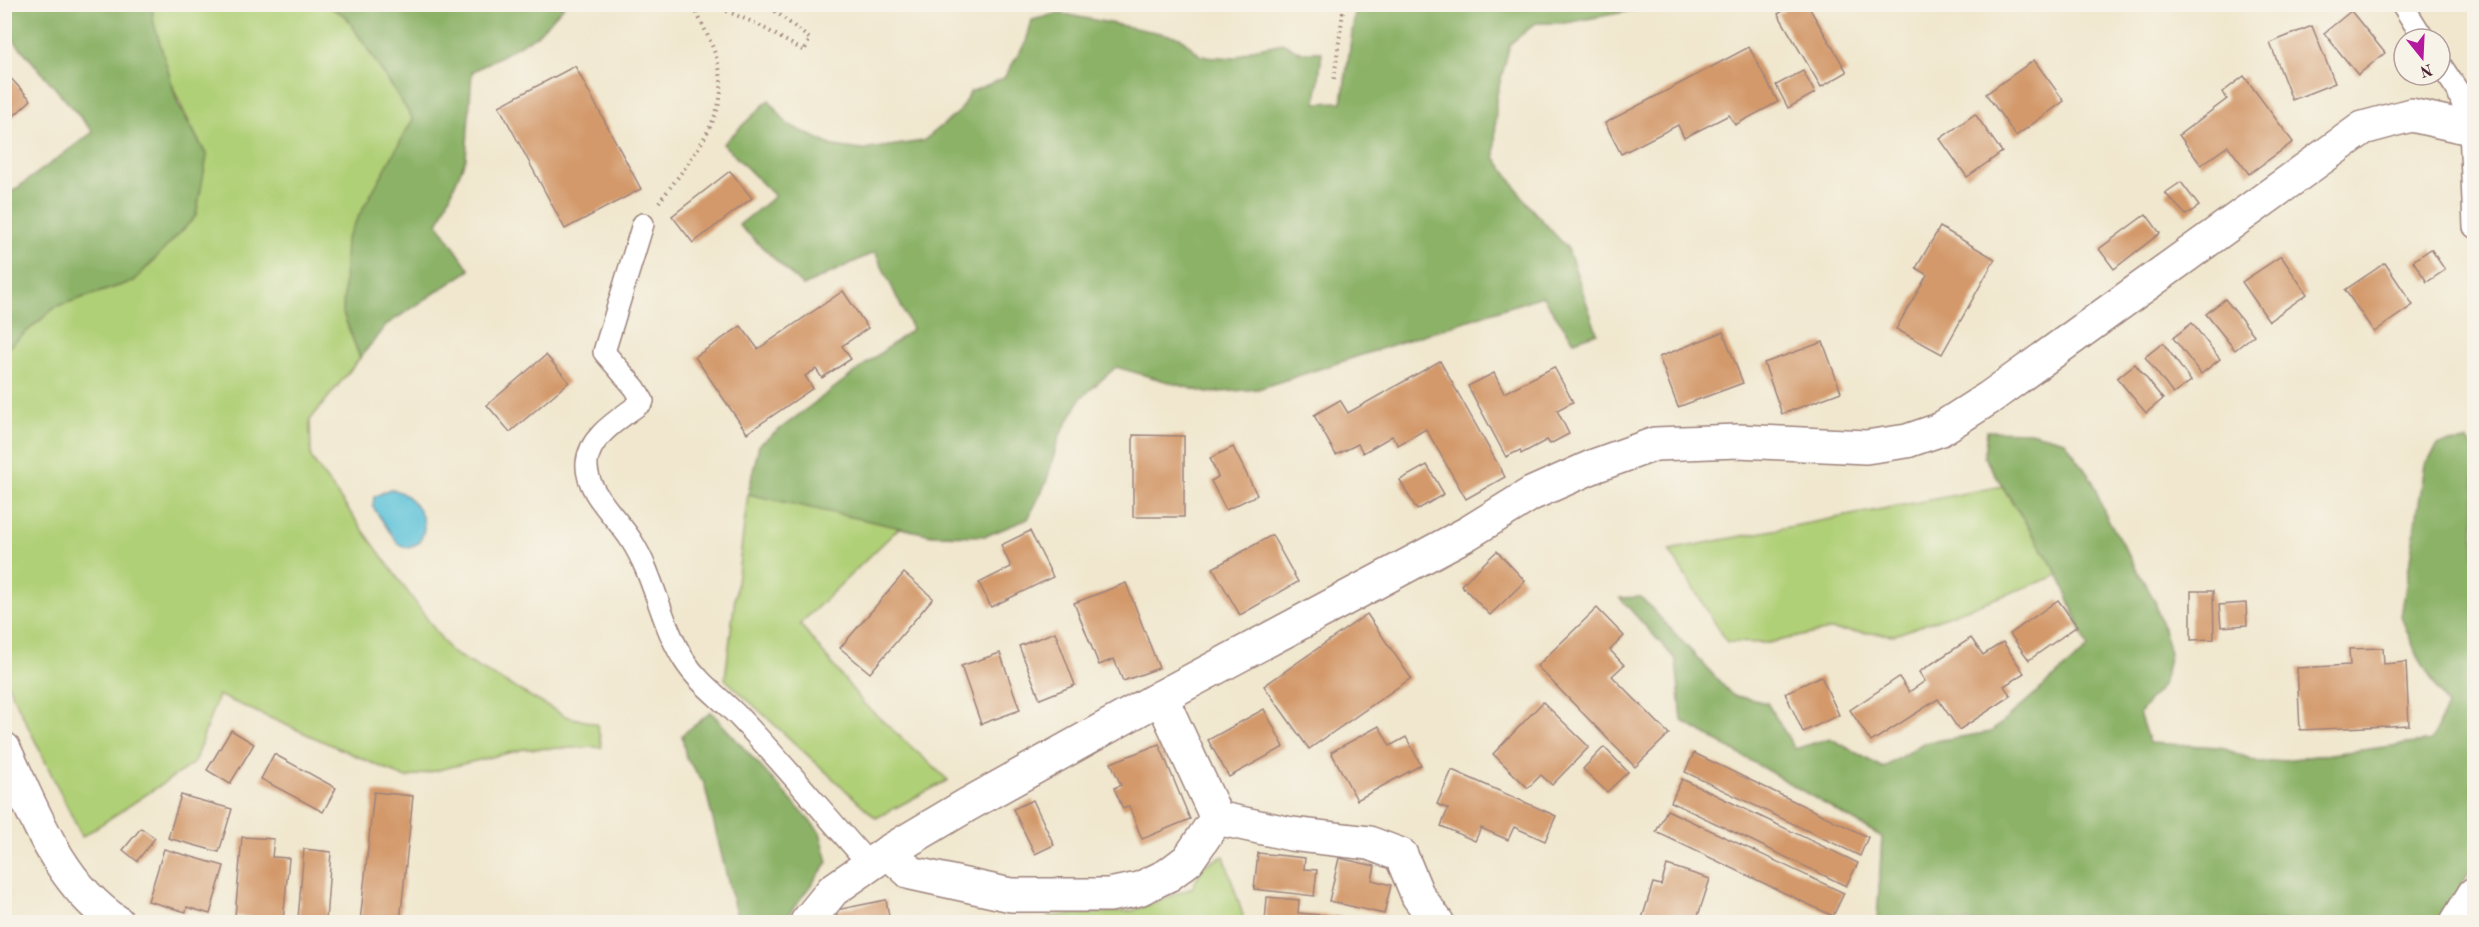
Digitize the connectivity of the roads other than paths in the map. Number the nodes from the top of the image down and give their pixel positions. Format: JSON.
{"nodes":[{"id":1,"x":2402,"y":4,"type":"edge"},
{"id":2,"x":2416,"y":27,"type":"edge"},
{"id":3,"x":2452,"y":83,"type":"edge"},
{"id":4,"x":2473,"y":128,"type":"edge"},
{"id":5,"x":643,"y":224,"type":"road end"},
{"id":6,"x":2475,"y":228,"type":"edge"},
{"id":7,"x":1161,"y":697,"type":"junction"},
{"id":8,"x":4,"y":749,"type":"edge"},
{"id":9,"x":1217,"y":818,"type":"junction"},
{"id":10,"x":878,"y":858,"type":"junction"},
{"id":11,"x":2475,"y":894,"type":"edge"},
{"id":12,"x":117,"y":922,"type":"edge"},
{"id":13,"x":807,"y":922,"type":"edge"},
{"id":14,"x":1437,"y":922,"type":"edge"},
{"id":15,"x":2457,"y":922,"type":"edge"}],
"edges":[{"from":1,"to":2,"type":"lane"},
{"from":3,"to":4,"type":"lane"},
{"from":4,"to":6,"type":"lane"},
{"from":4,"to":7,"type":"street"},
{"from":5,"to":10,"type":"lane"},
{"from":7,"to":9,"type":"street"},
{"from":7,"to":10,"type":"street"},
{"from":8,"to":12,"type":"street"},
{"from":9,"to":10,"type":"street"},
{"from":9,"to":14,"type":"street"},
{"from":10,"to":13,"type":"street"},
{"from":11,"to":15,"type":"street"}]}
